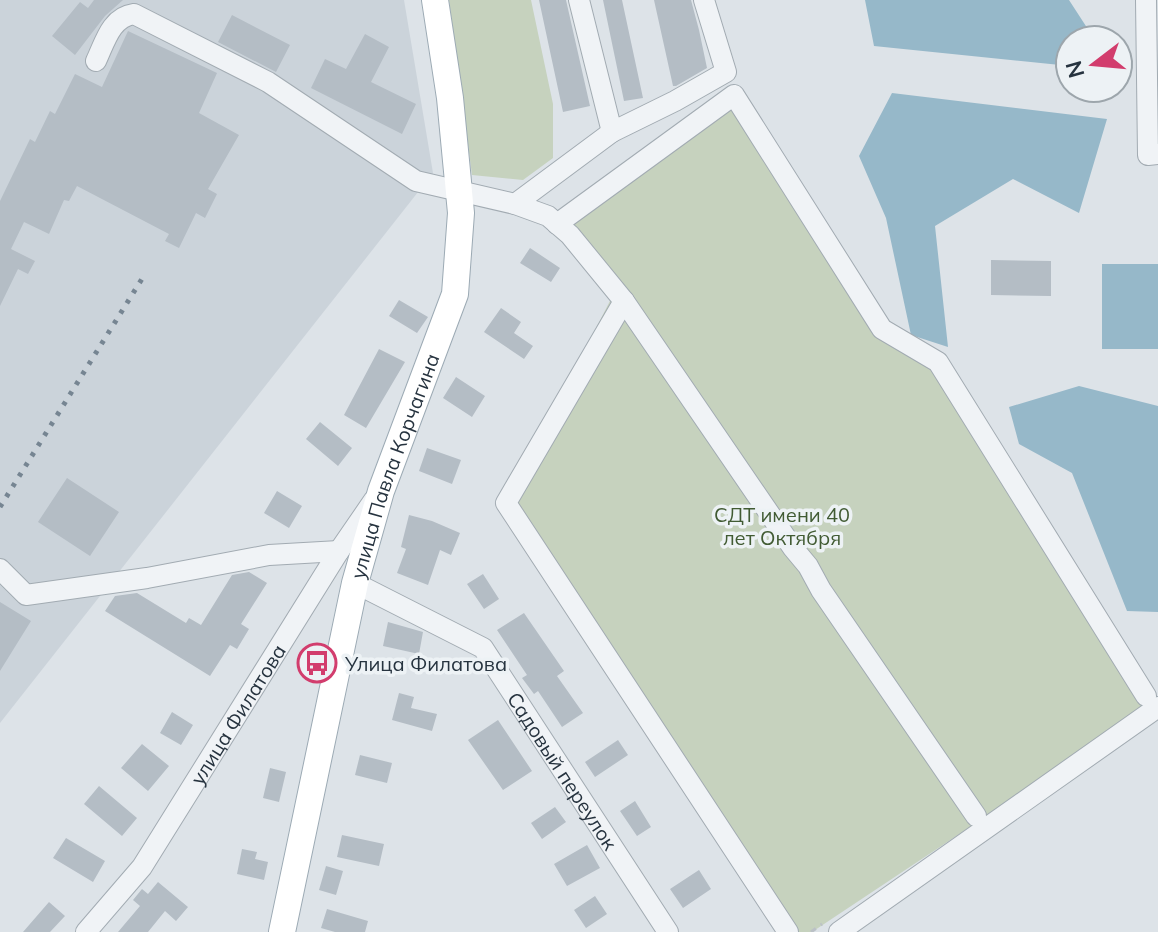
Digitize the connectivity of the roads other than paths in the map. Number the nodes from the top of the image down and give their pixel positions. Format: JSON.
{"nodes":[{"id":1,"x":435,"y":0,"type":"edge"},
{"id":2,"x":579,"y":0,"type":"edge"},
{"id":3,"x":704,"y":0,"type":"edge"},
{"id":4,"x":1148,"y":0,"type":"edge"},
{"id":5,"x":1158,"y":14,"type":"edge"},
{"id":6,"x":96,"y":61,"type":"dead end"},
{"id":7,"x":612,"y":132,"type":"junction"},
{"id":8,"x":1158,"y":154,"type":"edge"},
{"id":9,"x":459,"y":191,"type":"junction"},
{"id":10,"x":515,"y":204,"type":"junction"},
{"id":11,"x":557,"y":224,"type":"junction"},
{"id":12,"x":624,"y":301,"type":"junction"},
{"id":13,"x":381,"y":491,"type":"junction"},
{"id":14,"x":334,"y":558,"type":"junction"},
{"id":15,"x":0,"y":569,"type":"edge"},
{"id":16,"x":356,"y":580,"type":"junction"},
{"id":17,"x":1152,"y":702,"type":"edge"},
{"id":18,"x":976,"y":816,"type":"dead end"},
{"id":19,"x":86,"y":932,"type":"edge"},
{"id":20,"x":282,"y":932,"type":"edge"},
{"id":21,"x":668,"y":932,"type":"edge"},
{"id":22,"x":788,"y":932,"type":"edge"},
{"id":23,"x":839,"y":932,"type":"edge"}],
"edges":[{"from":1,"to":9,"type":"main road","name":"улица Павла Корчагина"},
{"from":2,"to":7,"type":"street"},
{"from":3,"to":7,"type":"street"},
{"from":4,"to":5,"type":"street"},
{"from":4,"to":8,"type":"street"},
{"from":6,"to":9,"type":"street"},
{"from":7,"to":10,"type":"street"},
{"from":9,"to":10,"type":"street"},
{"from":9,"to":13,"type":"main road","name":"улица Павла Корчагина"},
{"from":10,"to":11,"type":"street"},
{"from":11,"to":12,"type":"street"},
{"from":11,"to":17,"type":"street"},
{"from":12,"to":18,"type":"street"},
{"from":12,"to":22,"type":"street"},
{"from":13,"to":14,"type":"street","name":"улица Филатова"},
{"from":13,"to":16,"type":"main road","name":"улица Павла Корчагина"},
{"from":14,"to":15,"type":"street"},
{"from":14,"to":16,"type":"street","name":"Садовый переулок"},
{"from":14,"to":19,"type":"street","name":"улица Филатова"},
{"from":16,"to":20,"type":"main road","name":"улица Павла Корчагина"},
{"from":16,"to":21,"type":"street","name":"Садовый переулок"},
{"from":17,"to":23,"type":"street"}]}
